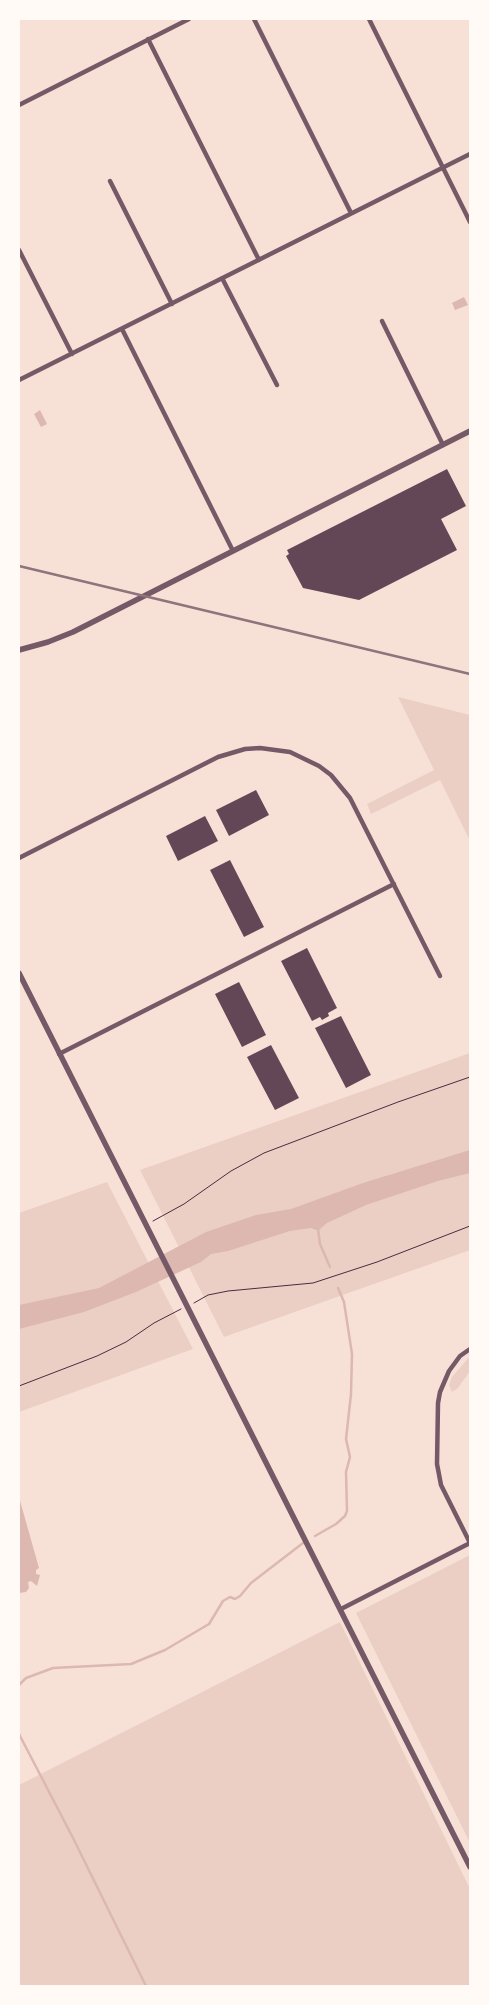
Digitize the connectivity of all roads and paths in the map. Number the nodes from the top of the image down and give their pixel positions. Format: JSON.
{"nodes":[{"id":1,"x":188,"y":19,"type":"edge"},
{"id":2,"x":254,"y":19,"type":"edge"},
{"id":3,"x":369,"y":19,"type":"edge"},
{"id":4,"x":148,"y":39,"type":"junction"},
{"id":5,"x":19,"y":105,"type":"edge"},
{"id":6,"x":470,"y":154,"type":"edge"},
{"id":7,"x":443,"y":167,"type":"junction"},
{"id":8,"x":110,"y":181,"type":"dead end"},
{"id":9,"x":351,"y":214,"type":"junction"},
{"id":10,"x":470,"y":222,"type":"edge"},
{"id":11,"x":19,"y":250,"type":"edge"},
{"id":12,"x":259,"y":260,"type":"junction"},
{"id":13,"x":222,"y":278,"type":"junction"},
{"id":14,"x":172,"y":304,"type":"junction"},
{"id":15,"x":382,"y":321,"type":"dead end"},
{"id":16,"x":122,"y":329,"type":"junction"},
{"id":17,"x":72,"y":354,"type":"junction"},
{"id":18,"x":19,"y":380,"type":"edge"},
{"id":19,"x":277,"y":385,"type":"dead end"},
{"id":20,"x":470,"y":431,"type":"edge"},
{"id":21,"x":443,"y":445,"type":"junction"},
{"id":22,"x":234,"y":551,"type":"junction"},
{"id":23,"x":19,"y":650,"type":"edge"},
{"id":24,"x":19,"y":858,"type":"edge"},
{"id":25,"x":394,"y":884,"type":"junction"},
{"id":26,"x":19,"y":973,"type":"edge"},
{"id":27,"x":440,"y":976,"type":"dead end"},
{"id":28,"x":59,"y":1054,"type":"junction"},
{"id":29,"x":470,"y":1077,"type":"edge"},
{"id":30,"x":470,"y":1226,"type":"edge"},
{"id":31,"x":147,"y":1228,"type":"junction"},
{"id":32,"x":187,"y":1306,"type":"junction"},
{"id":33,"x":470,"y":1348,"type":"edge"},
{"id":34,"x":19,"y":1386,"type":"edge"},
{"id":35,"x":470,"y":1543,"type":"edge"},
{"id":36,"x":341,"y":1609,"type":"junction"},
{"id":37,"x":470,"y":1867,"type":"edge"}],
"edges":[{"from":1,"to":4,"type":"street"},
{"from":2,"to":9,"type":"street"},
{"from":3,"to":7,"type":"street"},
{"from":4,"to":5,"type":"street"},
{"from":4,"to":12,"type":"street"},
{"from":6,"to":7,"type":"street"},
{"from":7,"to":9,"type":"street"},
{"from":7,"to":10,"type":"street"},
{"from":8,"to":14,"type":"street"},
{"from":9,"to":12,"type":"street"},
{"from":11,"to":17,"type":"street"},
{"from":12,"to":13,"type":"street"},
{"from":13,"to":14,"type":"street"},
{"from":13,"to":19,"type":"street"},
{"from":14,"to":16,"type":"street"},
{"from":15,"to":21,"type":"street"},
{"from":16,"to":17,"type":"street"},
{"from":16,"to":22,"type":"street"},
{"from":17,"to":18,"type":"street"},
{"from":20,"to":21,"type":"street"},
{"from":21,"to":22,"type":"street"},
{"from":22,"to":23,"type":"street"},
{"from":24,"to":25,"type":"street"},
{"from":25,"to":27,"type":"street"},
{"from":25,"to":28,"type":"street"},
{"from":26,"to":28,"type":"street"},
{"from":28,"to":31,"type":"street"},
{"from":29,"to":31,"type":"path"},
{"from":30,"to":32,"type":"path"},
{"from":31,"to":32,"type":"street"},
{"from":32,"to":34,"type":"path"},
{"from":32,"to":36,"type":"street"},
{"from":33,"to":35,"type":"street"},
{"from":35,"to":36,"type":"street"},
{"from":36,"to":37,"type":"street"}]}
